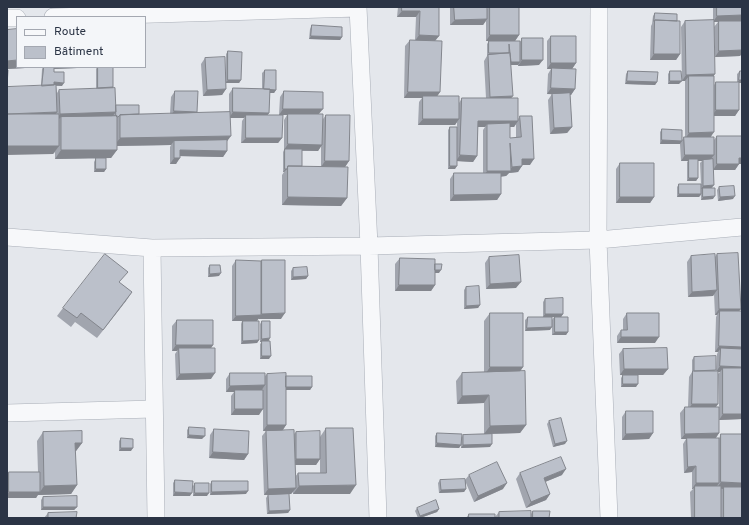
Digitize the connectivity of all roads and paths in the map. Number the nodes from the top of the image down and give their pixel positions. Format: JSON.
{"nodes":[{"id":1,"x":358,"y":7,"type":"edge"},
{"id":2,"x":599,"y":7,"type":"edge"},
{"id":3,"x":84,"y":16,"type":"edge"},
{"id":4,"x":742,"y":227,"type":"edge"},
{"id":5,"x":7,"y":237,"type":"edge"},
{"id":6,"x":598,"y":240,"type":"junction"},
{"id":7,"x":369,"y":246,"type":"junction"},
{"id":8,"x":152,"y":248,"type":"junction"},
{"id":9,"x":154,"y":409,"type":"junction"},
{"id":10,"x":7,"y":413,"type":"edge"},
{"id":11,"x":156,"y":518,"type":"edge"},
{"id":12,"x":378,"y":518,"type":"edge"},
{"id":13,"x":609,"y":518,"type":"edge"}],
"edges":[{"from":1,"to":3,"type":"street"},
{"from":1,"to":7,"type":"street"},
{"from":2,"to":6,"type":"street"},
{"from":4,"to":6,"type":"street"},
{"from":5,"to":8,"type":"street"},
{"from":6,"to":7,"type":"street"},
{"from":6,"to":13,"type":"street"},
{"from":7,"to":8,"type":"street"},
{"from":7,"to":12,"type":"street"},
{"from":8,"to":9,"type":"street"},
{"from":9,"to":10,"type":"street"},
{"from":9,"to":11,"type":"street"}]}
